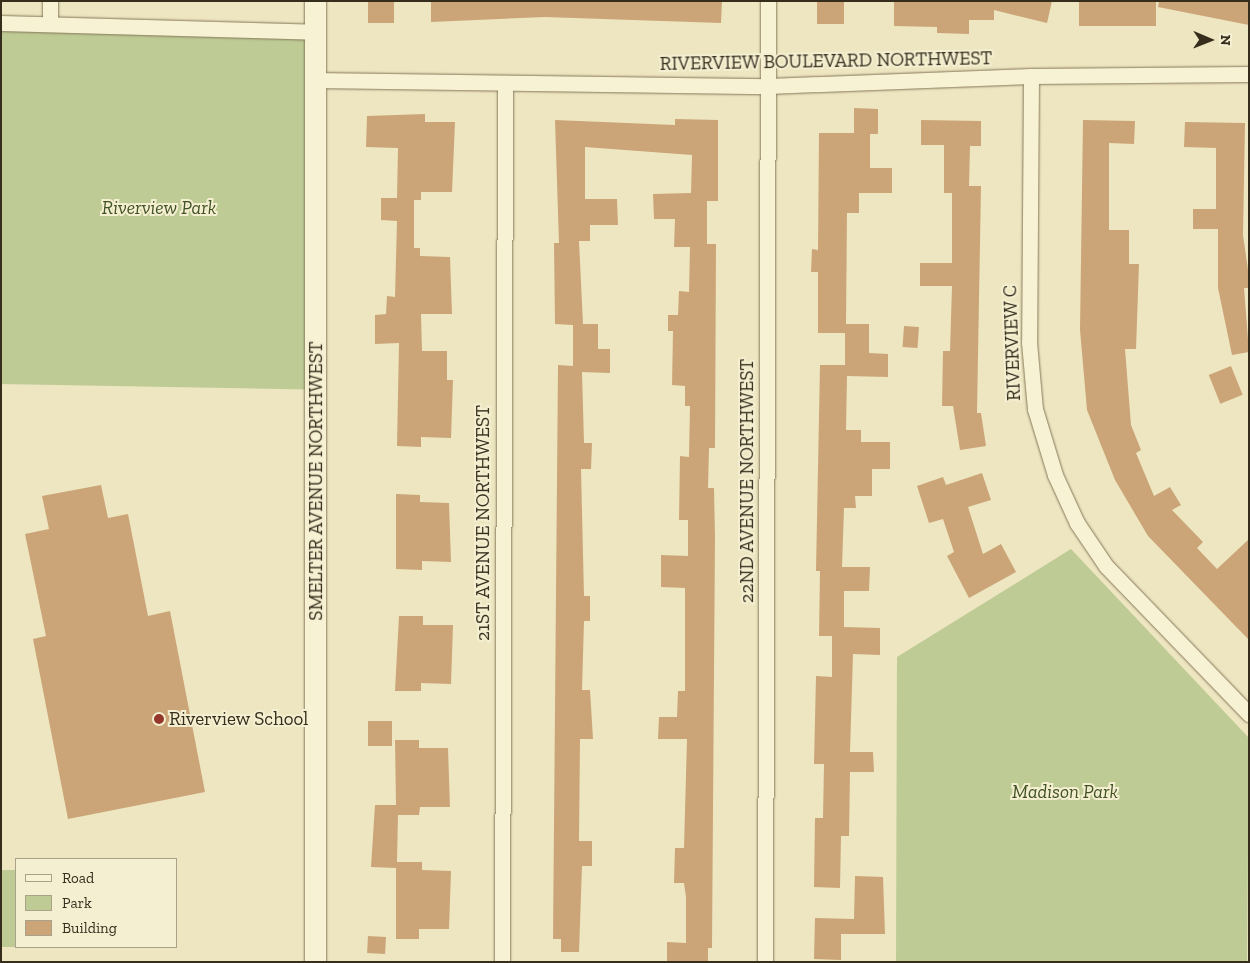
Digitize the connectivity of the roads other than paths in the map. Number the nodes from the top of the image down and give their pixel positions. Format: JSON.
{"nodes":[{"id":1,"x":50,"y":1,"type":"edge"},
{"id":2,"x":315,"y":1,"type":"edge"},
{"id":3,"x":768,"y":1,"type":"edge"},
{"id":4,"x":1,"y":23,"type":"edge"},
{"id":5,"x":50,"y":24,"type":"junction"},
{"id":6,"x":315,"y":32,"type":"junction"},
{"id":7,"x":1249,"y":74,"type":"edge"},
{"id":8,"x":1031,"y":76,"type":"junction"},
{"id":9,"x":314,"y":80,"type":"junction"},
{"id":10,"x":505,"y":84,"type":"junction"},
{"id":11,"x":768,"y":86,"type":"junction"},
{"id":12,"x":1249,"y":714,"type":"edge"},
{"id":13,"x":315,"y":962,"type":"edge"},
{"id":14,"x":502,"y":962,"type":"edge"},
{"id":15,"x":765,"y":962,"type":"edge"}],
"edges":[{"from":1,"to":5,"type":"street"},
{"from":2,"to":6,"type":"street","name":"SMELTER AVENUE NORTHWEST"},
{"from":3,"to":11,"type":"street","name":"22ND AVENUE NORTHWEST"},
{"from":4,"to":5,"type":"street"},
{"from":5,"to":6,"type":"street"},
{"from":6,"to":9,"type":"street","name":"SMELTER AVENUE NORTHWEST"},
{"from":7,"to":8,"type":"street","name":"RIVERVIEW BOULEVARD NORTHWEST"},
{"from":8,"to":11,"type":"street","name":"RIVERVIEW BOULEVARD NORTHWEST"},
{"from":8,"to":12,"type":"street","name":"RIVERVIEW C"},
{"from":9,"to":10,"type":"street","name":"RIVERVIEW BOULEVARD NORTHWEST"},
{"from":9,"to":13,"type":"street","name":"SMELTER AVENUE NORTHWEST"},
{"from":10,"to":11,"type":"street","name":"RIVERVIEW BOULEVARD NORTHWEST"},
{"from":10,"to":14,"type":"street","name":"21ST AVENUE NORTHWEST"},
{"from":11,"to":15,"type":"street","name":"22ND AVENUE NORTHWEST"}]}
